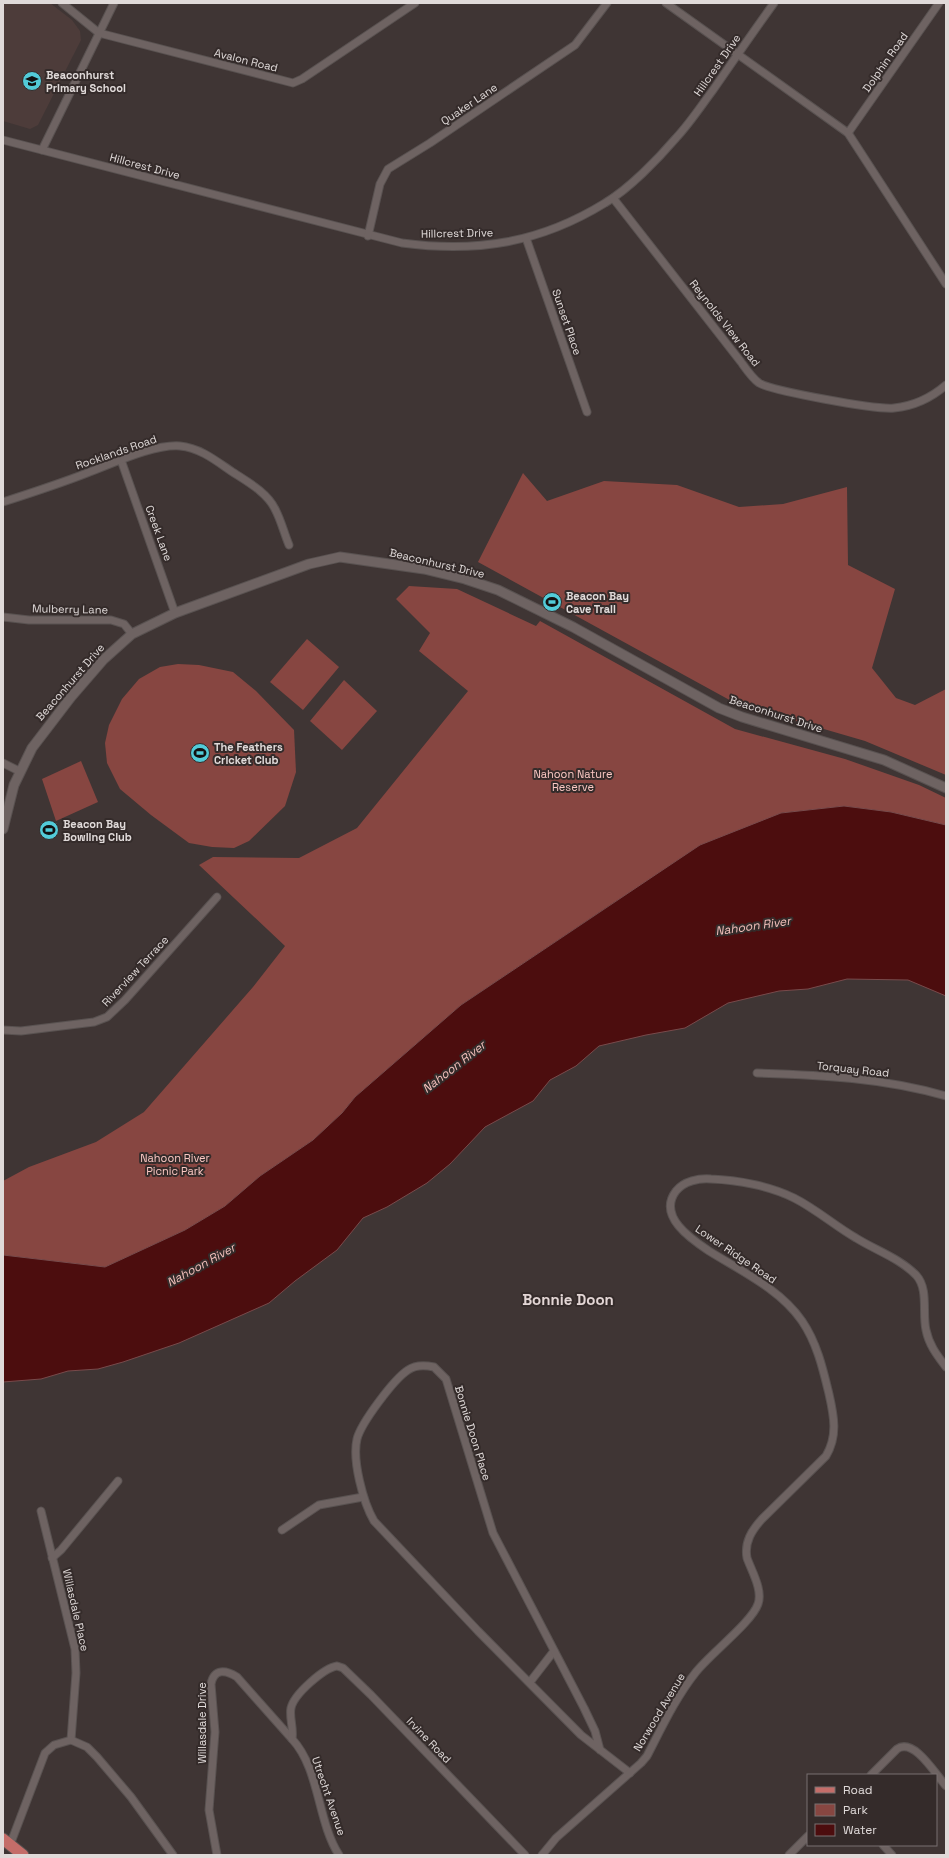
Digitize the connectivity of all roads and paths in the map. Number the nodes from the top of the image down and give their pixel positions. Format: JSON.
{"nodes":[{"id":1,"x":62,"y":3,"type":"edge"},
{"id":2,"x":114,"y":3,"type":"edge"},
{"id":3,"x":415,"y":3,"type":"edge"},
{"id":4,"x":607,"y":3,"type":"edge"},
{"id":5,"x":666,"y":3,"type":"edge"},
{"id":6,"x":774,"y":3,"type":"edge"},
{"id":7,"x":938,"y":3,"type":"edge"},
{"id":8,"x":99,"y":33,"type":"junction"},
{"id":9,"x":737,"y":56,"type":"junction"},
{"id":10,"x":848,"y":133,"type":"junction"},
{"id":11,"x":3,"y":140,"type":"edge"},
{"id":12,"x":42,"y":150,"type":"junction"},
{"id":13,"x":613,"y":198,"type":"junction"},
{"id":14,"x":368,"y":236,"type":"junction"},
{"id":15,"x":526,"y":238,"type":"junction"},
{"id":16,"x":946,"y":284,"type":"edge"},
{"id":17,"x":946,"y":385,"type":"edge"},
{"id":18,"x":587,"y":412,"type":"dead end"},
{"id":19,"x":121,"y":460,"type":"junction"},
{"id":20,"x":3,"y":502,"type":"edge"},
{"id":21,"x":289,"y":546,"type":"dead end"},
{"id":22,"x":175,"y":613,"type":"junction"},
{"id":23,"x":3,"y":617,"type":"edge"},
{"id":24,"x":132,"y":634,"type":"junction"},
{"id":25,"x":3,"y":763,"type":"edge"},
{"id":26,"x":19,"y":771,"type":"junction"},
{"id":27,"x":946,"y":788,"type":"edge"},
{"id":28,"x":3,"y":829,"type":"edge"},
{"id":29,"x":217,"y":897,"type":"dead end"},
{"id":30,"x":3,"y":1030,"type":"edge"},
{"id":31,"x":757,"y":1073,"type":"dead end"},
{"id":32,"x":946,"y":1096,"type":"edge"},
{"id":33,"x":946,"y":1367,"type":"edge"},
{"id":34,"x":118,"y":1481,"type":"dead end"},
{"id":35,"x":363,"y":1497,"type":"junction"},
{"id":36,"x":41,"y":1511,"type":"dead end"},
{"id":37,"x":282,"y":1530,"type":"dead end"},
{"id":38,"x":52,"y":1558,"type":"junction"},
{"id":39,"x":739,"y":1627,"type":"joint"},
{"id":40,"x":554,"y":1651,"type":"junction"},
{"id":41,"x":530,"y":1682,"type":"junction"},
{"id":42,"x":292,"y":1739,"type":"junction"},
{"id":43,"x":71,"y":1740,"type":"junction"},
{"id":44,"x":600,"y":1750,"type":"junction"},
{"id":45,"x":630,"y":1773,"type":"junction"},
{"id":46,"x":872,"y":1774,"type":"edge"},
{"id":47,"x":936,"y":1774,"type":"edge"},
{"id":48,"x":937,"y":1775,"type":"edge"},
{"id":49,"x":946,"y":1786,"type":"edge"},
{"id":50,"x":807,"y":1837,"type":"edge"},
{"id":51,"x":6,"y":1842,"type":"edge"},
{"id":52,"x":884,"y":1846,"type":"edge"},
{"id":53,"x":23,"y":1855,"type":"edge"},
{"id":54,"x":173,"y":1855,"type":"edge"},
{"id":55,"x":217,"y":1855,"type":"edge"},
{"id":56,"x":339,"y":1855,"type":"edge"},
{"id":57,"x":525,"y":1855,"type":"edge"},
{"id":58,"x":542,"y":1855,"type":"edge"},
{"id":59,"x":789,"y":1855,"type":"edge"},
{"id":60,"x":892,"y":1855,"type":"edge"}],
"edges":[{"from":1,"to":8,"type":"street","name":"Avalon Road"},
{"from":2,"to":8,"type":"street"},
{"from":3,"to":8,"type":"street","name":"Avalon Road"},
{"from":4,"to":14,"type":"street","name":"Quaker Lane"},
{"from":5,"to":9,"type":"street"},
{"from":6,"to":9,"type":"street","name":"Hillcrest Drive"},
{"from":7,"to":10,"type":"street","name":"Dolphin Road"},
{"from":8,"to":12,"type":"street"},
{"from":9,"to":10,"type":"street"},
{"from":9,"to":13,"type":"street","name":"Hillcrest Drive"},
{"from":10,"to":16,"type":"street"},
{"from":11,"to":12,"type":"street","name":"Hillcrest Drive"},
{"from":12,"to":14,"type":"street","name":"Hillcrest Drive"},
{"from":13,"to":15,"type":"street","name":"Hillcrest Drive"},
{"from":13,"to":17,"type":"street","name":"Reynolds View Road"},
{"from":14,"to":15,"type":"street","name":"Hillcrest Drive"},
{"from":15,"to":18,"type":"street","name":"Sunset Place"},
{"from":19,"to":20,"type":"street","name":"Rocklands Road"},
{"from":19,"to":21,"type":"street","name":"Rocklands Road"},
{"from":19,"to":22,"type":"street","name":"Creek Lane"},
{"from":22,"to":24,"type":"street","name":"Beaconhurst Drive"},
{"from":22,"to":27,"type":"street","name":"Beaconhurst Drive"},
{"from":23,"to":24,"type":"street","name":"Mulberry Lane"},
{"from":24,"to":26,"type":"street","name":"Beaconhurst Drive"},
{"from":25,"to":26,"type":"street"},
{"from":26,"to":28,"type":"street","name":"Beaconhurst Drive"},
{"from":29,"to":30,"type":"street","name":"Riverview Terrace"},
{"from":31,"to":32,"type":"street","name":"Torquay Road"},
{"from":33,"to":39,"type":"street","name":"Lower Ridge Road"},
{"from":34,"to":38,"type":"street","name":"Willasdale Place"},
{"from":35,"to":37,"type":"street"},
{"from":35,"to":40,"type":"street","name":"Bonnie Doon Place"},
{"from":35,"to":41,"type":"street","name":"Bonnie Doon Place"},
{"from":36,"to":38,"type":"street","name":"Willasdale Place"},
{"from":38,"to":43,"type":"street","name":"Willasdale Place"},
{"from":39,"to":45,"type":"street","name":"Norwood Avenue"},
{"from":40,"to":41,"type":"street"},
{"from":40,"to":44,"type":"street","name":"Bonnie Doon Place"},
{"from":41,"to":44,"type":"street","name":"Bonnie Doon Place"},
{"from":42,"to":55,"type":"street","name":"Willasdale Drive"},
{"from":42,"to":56,"type":"street","name":"Utrecht Avenue"},
{"from":42,"to":57,"type":"street","name":"Irvine Road"},
{"from":43,"to":51,"type":"street"},
{"from":43,"to":54,"type":"street"},
{"from":44,"to":45,"type":"street","name":"Bonnie Doon Place"},
{"from":45,"to":58,"type":"street","name":"Norwood Avenue"},
{"from":46,"to":47,"type":"street"},
{"from":48,"to":49,"type":"street"},
{"from":50,"to":59,"type":"street"},
{"from":51,"to":53,"type":"main road"},
{"from":52,"to":60,"type":"street"}]}
